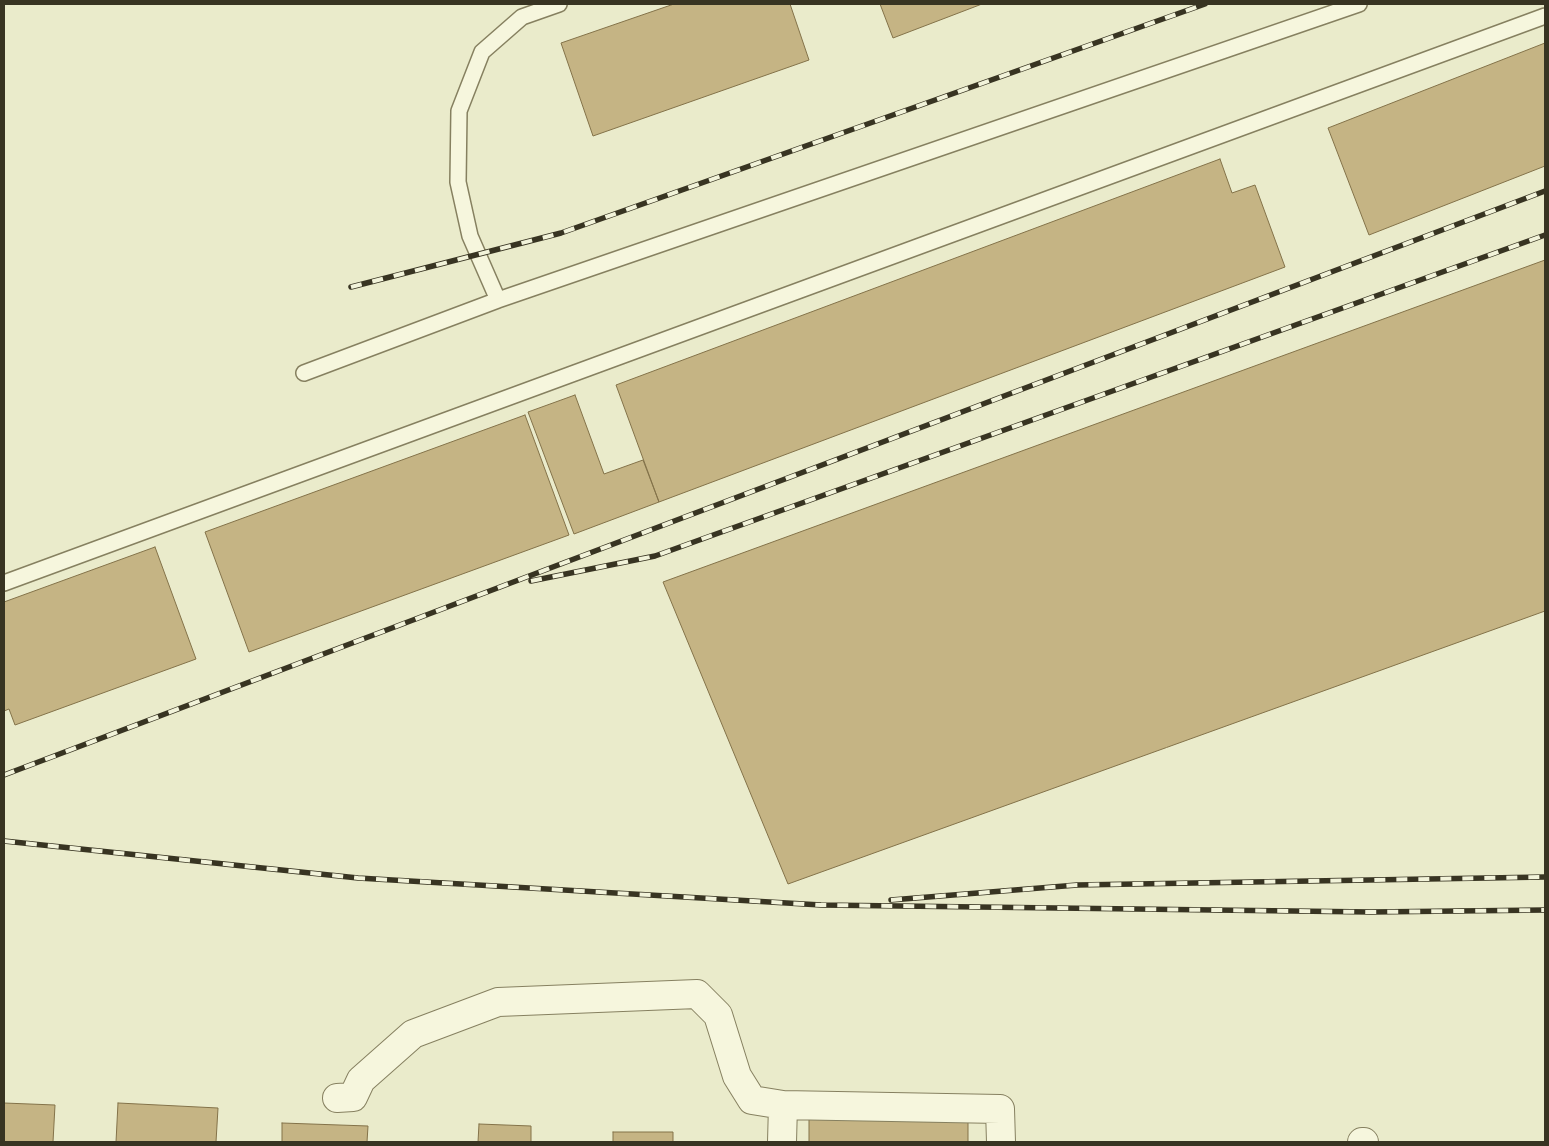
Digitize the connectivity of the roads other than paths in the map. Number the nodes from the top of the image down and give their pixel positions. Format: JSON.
{"nodes":[{"id":1,"x":559,"y":4,"type":"edge"},
{"id":2,"x":1359,"y":4,"type":"edge"},
{"id":3,"x":1545,"y":16,"type":"edge"},
{"id":4,"x":498,"y":300,"type":"junction"},
{"id":5,"x":304,"y":373,"type":"dead end"},
{"id":6,"x":4,"y":583,"type":"edge"},
{"id":7,"x":337,"y":1098,"type":"dead end"},
{"id":8,"x":783,"y":1105,"type":"junction"},
{"id":9,"x":782,"y":1142,"type":"edge"},
{"id":10,"x":1001,"y":1142,"type":"edge"}],
"edges":[{"from":1,"to":4,"type":"lane"},
{"from":2,"to":4,"type":"lane"},
{"from":3,"to":6,"type":"lane"},
{"from":4,"to":5,"type":"lane"},
{"from":7,"to":8,"type":"street"},
{"from":8,"to":9,"type":"street"},
{"from":8,"to":10,"type":"street"}]}
